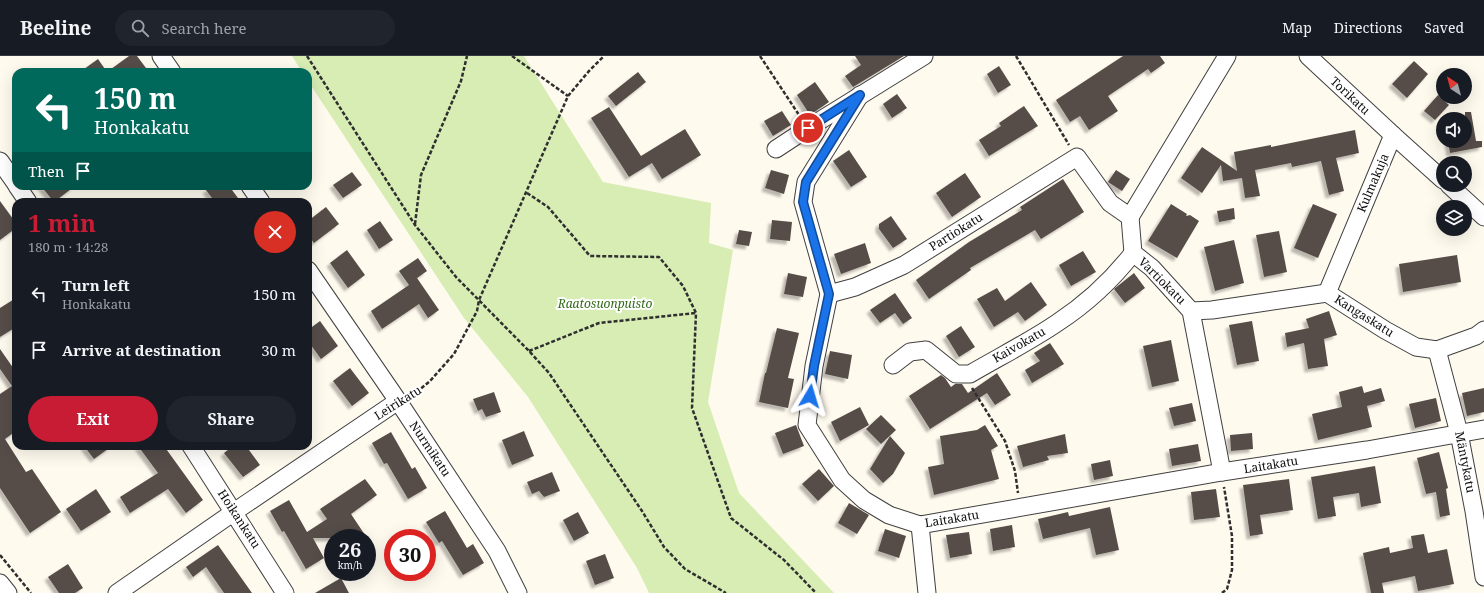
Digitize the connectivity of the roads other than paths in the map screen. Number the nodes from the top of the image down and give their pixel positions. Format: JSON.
{"nodes":[{"id":1,"x":161,"y":56,"type":"edge"},
{"id":2,"x":924,"y":56,"type":"edge"},
{"id":3,"x":1227,"y":56,"type":"edge"},
{"id":4,"x":1308,"y":56,"type":"edge"},
{"id":5,"x":169,"y":68,"type":"edge"},
{"id":6,"x":860,"y":95,"type":"junction"},
{"id":7,"x":1393,"y":135,"type":"junction"},
{"id":8,"x":776,"y":149,"type":"dead end"},
{"id":9,"x":0,"y":161,"type":"edge"},
{"id":10,"x":1436,"y":174,"type":"edge"},
{"id":11,"x":12,"y":178,"type":"edge"},
{"id":12,"x":1457,"y":192,"type":"edge"},
{"id":13,"x":1130,"y":217,"type":"junction"},
{"id":14,"x":1484,"y":217,"type":"edge"},
{"id":15,"x":1133,"y":253,"type":"junction"},
{"id":16,"x":312,"y":276,"type":"edge"},
{"id":17,"x":1327,"y":293,"type":"junction"},
{"id":18,"x":829,"y":294,"type":"junction"},
{"id":19,"x":1191,"y":311,"type":"junction"},
{"id":20,"x":1484,"y":330,"type":"edge"},
{"id":21,"x":1437,"y":350,"type":"junction"},
{"id":22,"x":893,"y":365,"type":"dead end"},
{"id":23,"x":398,"y":401,"type":"junction"},
{"id":24,"x":1484,"y":429,"type":"edge"},
{"id":25,"x":1460,"y":433,"type":"junction"},
{"id":26,"x":194,"y":450,"type":"edge"},
{"id":27,"x":1222,"y":472,"type":"junction"},
{"id":28,"x":234,"y":512,"type":"junction"},
{"id":29,"x":920,"y":525,"type":"junction"},
{"id":30,"x":1484,"y":577,"type":"edge"},
{"id":31,"x":0,"y":583,"type":"edge"},
{"id":32,"x":8,"y":593,"type":"edge"},
{"id":33,"x":117,"y":593,"type":"edge"},
{"id":34,"x":285,"y":593,"type":"edge"},
{"id":35,"x":518,"y":593,"type":"edge"},
{"id":36,"x":927,"y":593,"type":"edge"}],
"edges":[{"from":1,"to":5,"type":"street"},
{"from":2,"to":6,"type":"street"},
{"from":3,"to":13,"type":"street"},
{"from":4,"to":7,"type":"street","name":"Torikatu"},
{"from":6,"to":8,"type":"street"},
{"from":6,"to":18,"type":"street","name":"Laitakatu"},
{"from":7,"to":10,"type":"street","name":"Kulmakuja"},
{"from":7,"to":17,"type":"street","name":"Kulmakuja"},
{"from":9,"to":11,"type":"street"},
{"from":12,"to":14,"type":"street"},
{"from":13,"to":15,"type":"street","name":"Vartiokatu"},
{"from":13,"to":18,"type":"street","name":"Partiokatu"},
{"from":15,"to":19,"type":"street","name":"Vartiokatu"},
{"from":15,"to":22,"type":"street","name":"Kaivokatu"},
{"from":16,"to":23,"type":"street","name":"Nurmikatu"},
{"from":17,"to":19,"type":"street","name":"Kangaskatu"},
{"from":17,"to":21,"type":"street","name":"Kangaskatu"},
{"from":18,"to":29,"type":"street","name":"Laitakatu"},
{"from":19,"to":27,"type":"street","name":"Vartiokatu"},
{"from":20,"to":21,"type":"street","name":"Kangaskatu"},
{"from":21,"to":25,"type":"street","name":"Mäntykatu"},
{"from":23,"to":28,"type":"street","name":"Leirikatu"},
{"from":23,"to":35,"type":"street","name":"Nurmikatu"},
{"from":24,"to":25,"type":"street","name":"Laitakatu"},
{"from":25,"to":27,"type":"street","name":"Laitakatu"},
{"from":25,"to":30,"type":"street","name":"Mäntykatu"},
{"from":26,"to":28,"type":"street","name":"Hoikankatu"},
{"from":27,"to":29,"type":"street","name":"Laitakatu"},
{"from":28,"to":33,"type":"street","name":"Leirikatu"},
{"from":28,"to":34,"type":"street","name":"Hoikankatu"},
{"from":29,"to":36,"type":"street"},
{"from":31,"to":32,"type":"street"}]}
